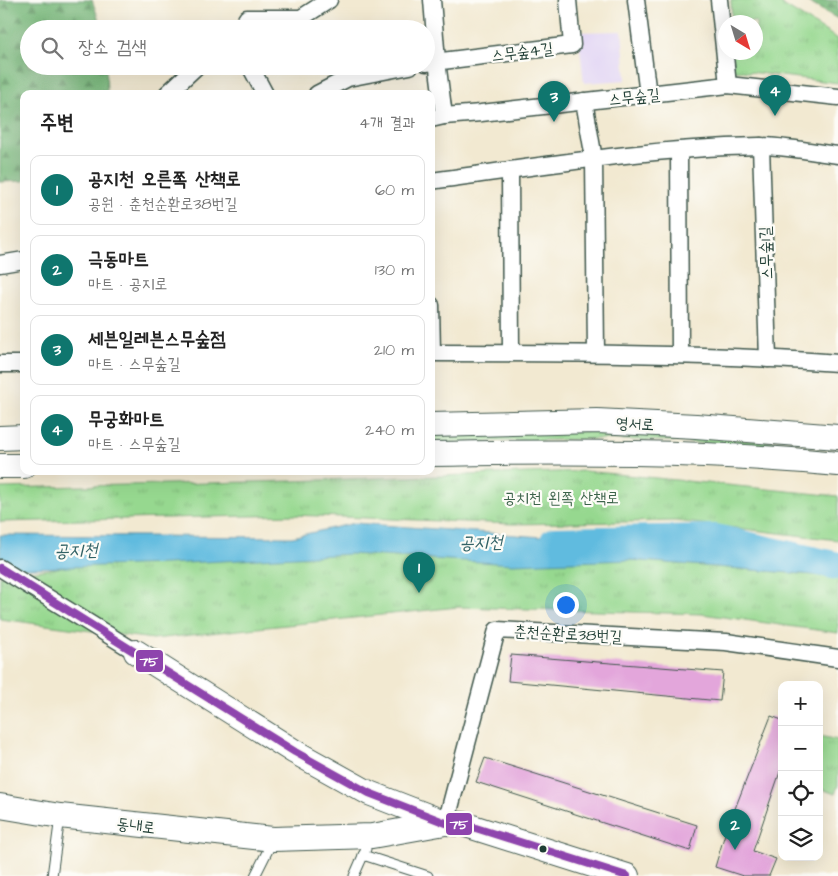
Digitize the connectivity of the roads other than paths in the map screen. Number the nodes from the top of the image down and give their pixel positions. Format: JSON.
{"nodes":[{"id":1,"x":329,"y":0,"type":"edge"},
{"id":2,"x":432,"y":0,"type":"edge"},
{"id":3,"x":568,"y":0,"type":"edge"},
{"id":4,"x":636,"y":0,"type":"edge"},
{"id":5,"x":719,"y":0,"type":"edge"},
{"id":6,"x":247,"y":20,"type":"edge"},
{"id":7,"x":432,"y":20,"type":"edge"},
{"id":8,"x":435,"y":62,"type":"edge"},
{"id":9,"x":187,"y":75,"type":"edge"},
{"id":10,"x":255,"y":75,"type":"edge"},
{"id":11,"x":364,"y":75,"type":"edge"},
{"id":12,"x":433,"y":75,"type":"edge"},
{"id":13,"x":728,"y":85,"type":"junction"},
{"id":14,"x":171,"y":90,"type":"edge"},
{"id":15,"x":264,"y":90,"type":"edge"},
{"id":16,"x":325,"y":90,"type":"edge"},
{"id":17,"x":435,"y":90,"type":"edge"},
{"id":18,"x":435,"y":95,"type":"edge"},
{"id":19,"x":648,"y":95,"type":"junction"},
{"id":20,"x":838,"y":96,"type":"edge"},
{"id":21,"x":584,"y":101,"type":"junction"},
{"id":22,"x":437,"y":117,"type":"edge"},
{"id":23,"x":761,"y":146,"type":"junction"},
{"id":24,"x":679,"y":151,"type":"junction"},
{"id":25,"x":838,"y":155,"type":"edge"},
{"id":26,"x":594,"y":159,"type":"junction"},
{"id":27,"x":510,"y":170,"type":"junction"},
{"id":28,"x":435,"y":179,"type":"edge"},
{"id":29,"x":20,"y":261,"type":"edge"},
{"id":30,"x":0,"y":264,"type":"edge"},
{"id":31,"x":596,"y":352,"type":"junction"},
{"id":32,"x":435,"y":353,"type":"edge"},
{"id":33,"x":511,"y":353,"type":"junction"},
{"id":34,"x":680,"y":354,"type":"junction"},
{"id":35,"x":768,"y":359,"type":"junction"},
{"id":36,"x":838,"y":363,"type":"edge"},
{"id":37,"x":0,"y":364,"type":"edge"},
{"id":38,"x":20,"y":364,"type":"edge"},
{"id":39,"x":435,"y":425,"type":"edge"},
{"id":40,"x":20,"y":437,"type":"edge"},
{"id":41,"x":0,"y":438,"type":"edge"},
{"id":42,"x":838,"y":438,"type":"edge"},
{"id":43,"x":435,"y":454,"type":"edge"},
{"id":44,"x":838,"y":464,"type":"edge"},
{"id":45,"x":0,"y":466,"type":"edge"},
{"id":46,"x":20,"y":466,"type":"edge"},
{"id":47,"x":0,"y":568,"type":"edge"},
{"id":48,"x":136,"y":652,"type":"joint"},
{"id":49,"x":838,"y":658,"type":"edge"},
{"id":50,"x":0,"y":806,"type":"edge"},
{"id":51,"x":60,"y":816,"type":"junction"},
{"id":52,"x":446,"y":823,"type":"junction"},
{"id":53,"x":273,"y":839,"type":"junction"},
{"id":54,"x":368,"y":845,"type":"junction"},
{"id":55,"x":52,"y":876,"type":"edge"},
{"id":56,"x":254,"y":876,"type":"edge"},
{"id":57,"x":354,"y":876,"type":"edge"},
{"id":58,"x":428,"y":876,"type":"edge"},
{"id":59,"x":626,"y":876,"type":"edge"}],
"edges":[{"from":1,"to":6,"type":"street"},
{"from":2,"to":7,"type":"street"},
{"from":3,"to":8,"type":"street","name":"스무숲4길"},
{"from":4,"to":19,"type":"street"},
{"from":5,"to":13,"type":"street"},
{"from":9,"to":14,"type":"street"},
{"from":10,"to":15,"type":"street"},
{"from":11,"to":16,"type":"street"},
{"from":12,"to":17,"type":"street"},
{"from":13,"to":19,"type":"street","name":"스무숲길"},
{"from":13,"to":20,"type":"street","name":"스무숲길"},
{"from":18,"to":22,"type":"street"},
{"from":19,"to":21,"type":"street","name":"스무숲길"},
{"from":21,"to":22,"type":"street","name":"스무숲길"},
{"from":21,"to":26,"type":"street"},
{"from":23,"to":24,"type":"street"},
{"from":23,"to":25,"type":"street"},
{"from":23,"to":35,"type":"street","name":"스무숲1길"},
{"from":24,"to":26,"type":"street"},
{"from":24,"to":34,"type":"street"},
{"from":26,"to":27,"type":"street"},
{"from":26,"to":31,"type":"street"},
{"from":27,"to":28,"type":"street"},
{"from":27,"to":33,"type":"street"},
{"from":29,"to":30,"type":"street"},
{"from":31,"to":33,"type":"street"},
{"from":31,"to":34,"type":"street"},
{"from":32,"to":33,"type":"street"},
{"from":34,"to":35,"type":"street"},
{"from":35,"to":36,"type":"street"},
{"from":37,"to":38,"type":"street"},
{"from":39,"to":42,"type":"street","name":"영서로"},
{"from":40,"to":41,"type":"street"},
{"from":43,"to":44,"type":"street","name":"영서로"},
{"from":45,"to":46,"type":"street"},
{"from":47,"to":48,"type":"street"},
{"from":48,"to":52,"type":"street"},
{"from":49,"to":52,"type":"street","name":"춘천순환로38번길"},
{"from":50,"to":51,"type":"street","name":"동내로"},
{"from":51,"to":53,"type":"street","name":"동내로"},
{"from":51,"to":55,"type":"lane"},
{"from":52,"to":54,"type":"street","name":"동내로"},
{"from":52,"to":59,"type":"street"},
{"from":53,"to":54,"type":"street","name":"동내로"},
{"from":53,"to":56,"type":"lane"},
{"from":54,"to":57,"type":"lane"},
{"from":54,"to":58,"type":"lane"}]}
